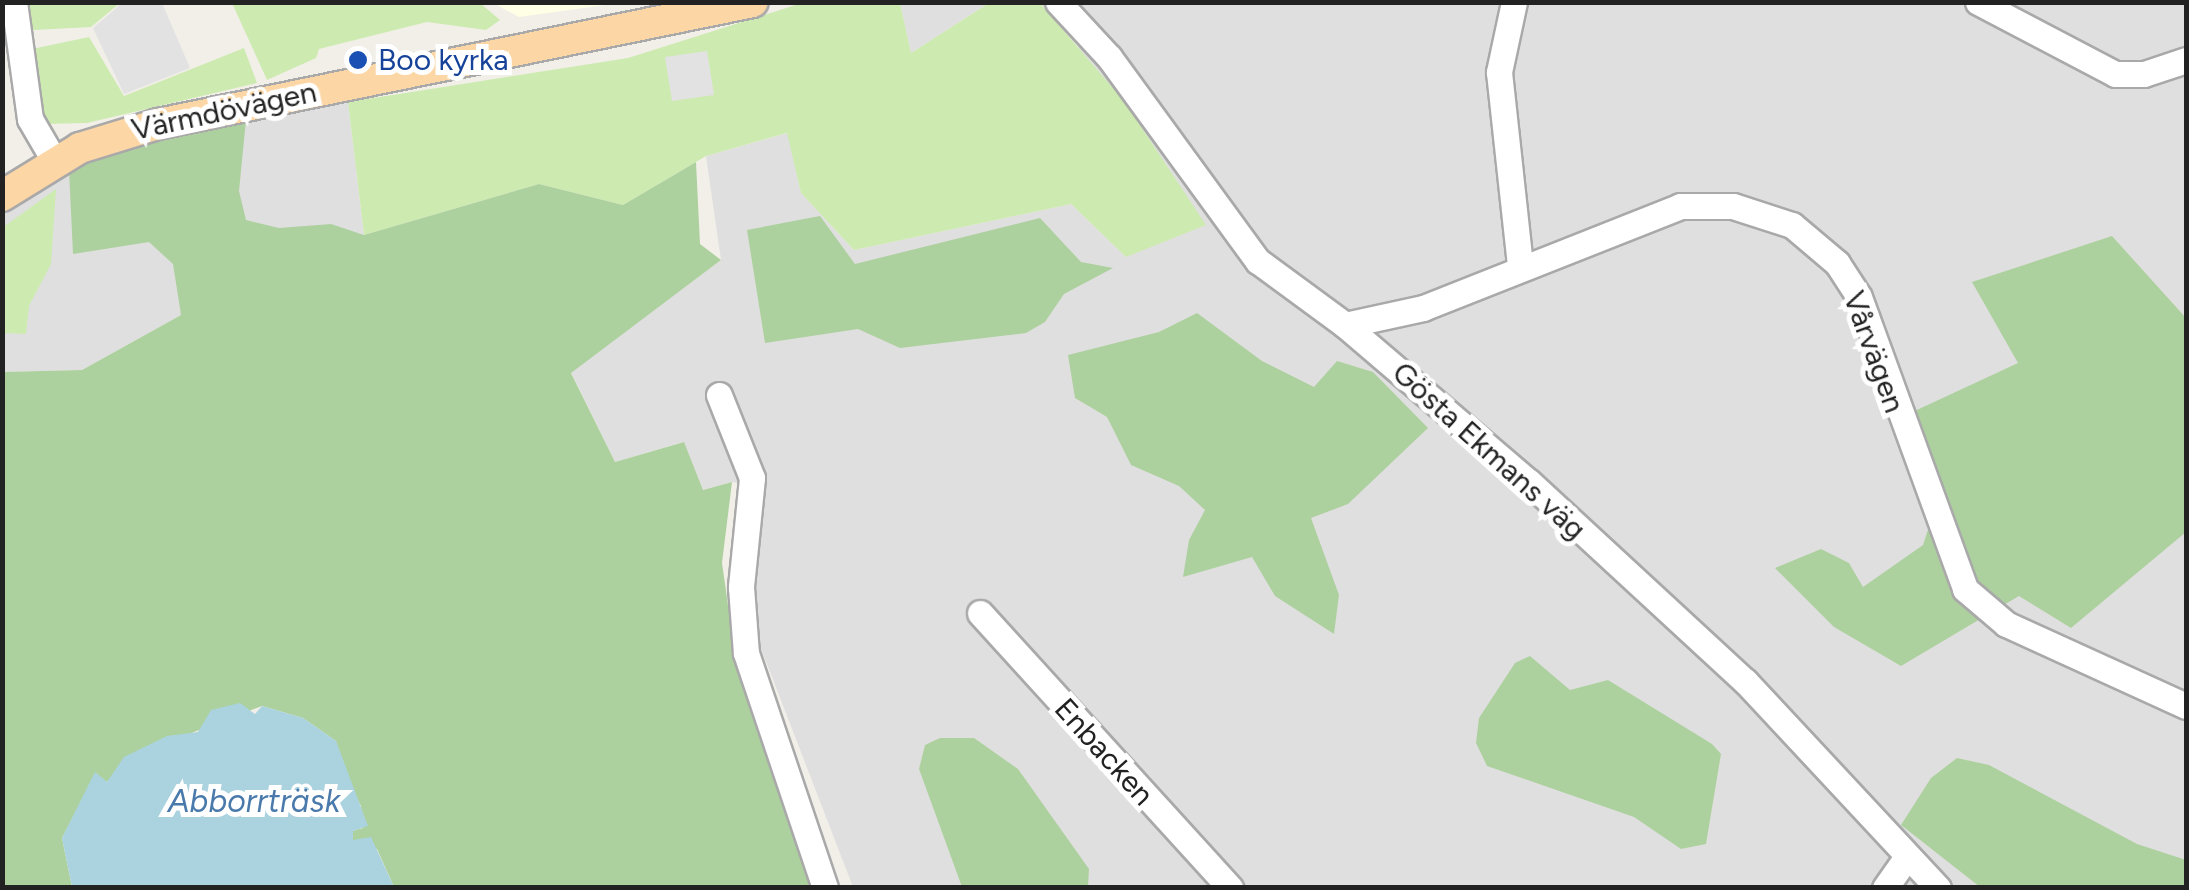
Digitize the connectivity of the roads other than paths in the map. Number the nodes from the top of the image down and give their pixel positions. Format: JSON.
{"nodes":[{"id":1,"x":14,"y":2,"type":"edge"},
{"id":2,"x":753,"y":2,"type":"edge"},
{"id":3,"x":1058,"y":2,"type":"edge"},
{"id":4,"x":1514,"y":2,"type":"edge"},
{"id":5,"x":1978,"y":2,"type":"edge"},
{"id":6,"x":2186,"y":60,"type":"edge"},
{"id":7,"x":55,"y":162,"type":"junction"},
{"id":8,"x":2,"y":196,"type":"edge"},
{"id":9,"x":1520,"y":266,"type":"junction"},
{"id":10,"x":1346,"y":324,"type":"junction"},
{"id":11,"x":719,"y":394,"type":"dead end"},
{"id":12,"x":980,"y":613,"type":"dead end"},
{"id":13,"x":2186,"y":706,"type":"edge"},
{"id":14,"x":1908,"y":857,"type":"junction"},
{"id":15,"x":826,"y":888,"type":"edge"},
{"id":16,"x":1230,"y":888,"type":"edge"},
{"id":17,"x":1884,"y":888,"type":"edge"},
{"id":18,"x":1938,"y":888,"type":"edge"}],
"edges":[{"from":1,"to":7,"type":"street"},
{"from":2,"to":7,"type":"main road","name":"Värmdövägen"},
{"from":3,"to":10,"type":"street","name":"Gösta Ekmans väg"},
{"from":4,"to":9,"type":"street"},
{"from":5,"to":6,"type":"street"},
{"from":7,"to":8,"type":"main road","name":"Värmdövägen"},
{"from":9,"to":10,"type":"street","name":"Vårvägen"},
{"from":9,"to":13,"type":"street","name":"Vårvägen"},
{"from":10,"to":14,"type":"street","name":"Gösta Ekmans väg"},
{"from":11,"to":15,"type":"street"},
{"from":12,"to":16,"type":"street","name":"Enbacken"},
{"from":14,"to":17,"type":"street"},
{"from":14,"to":18,"type":"street","name":"Gösta Ekmans väg"}]}
